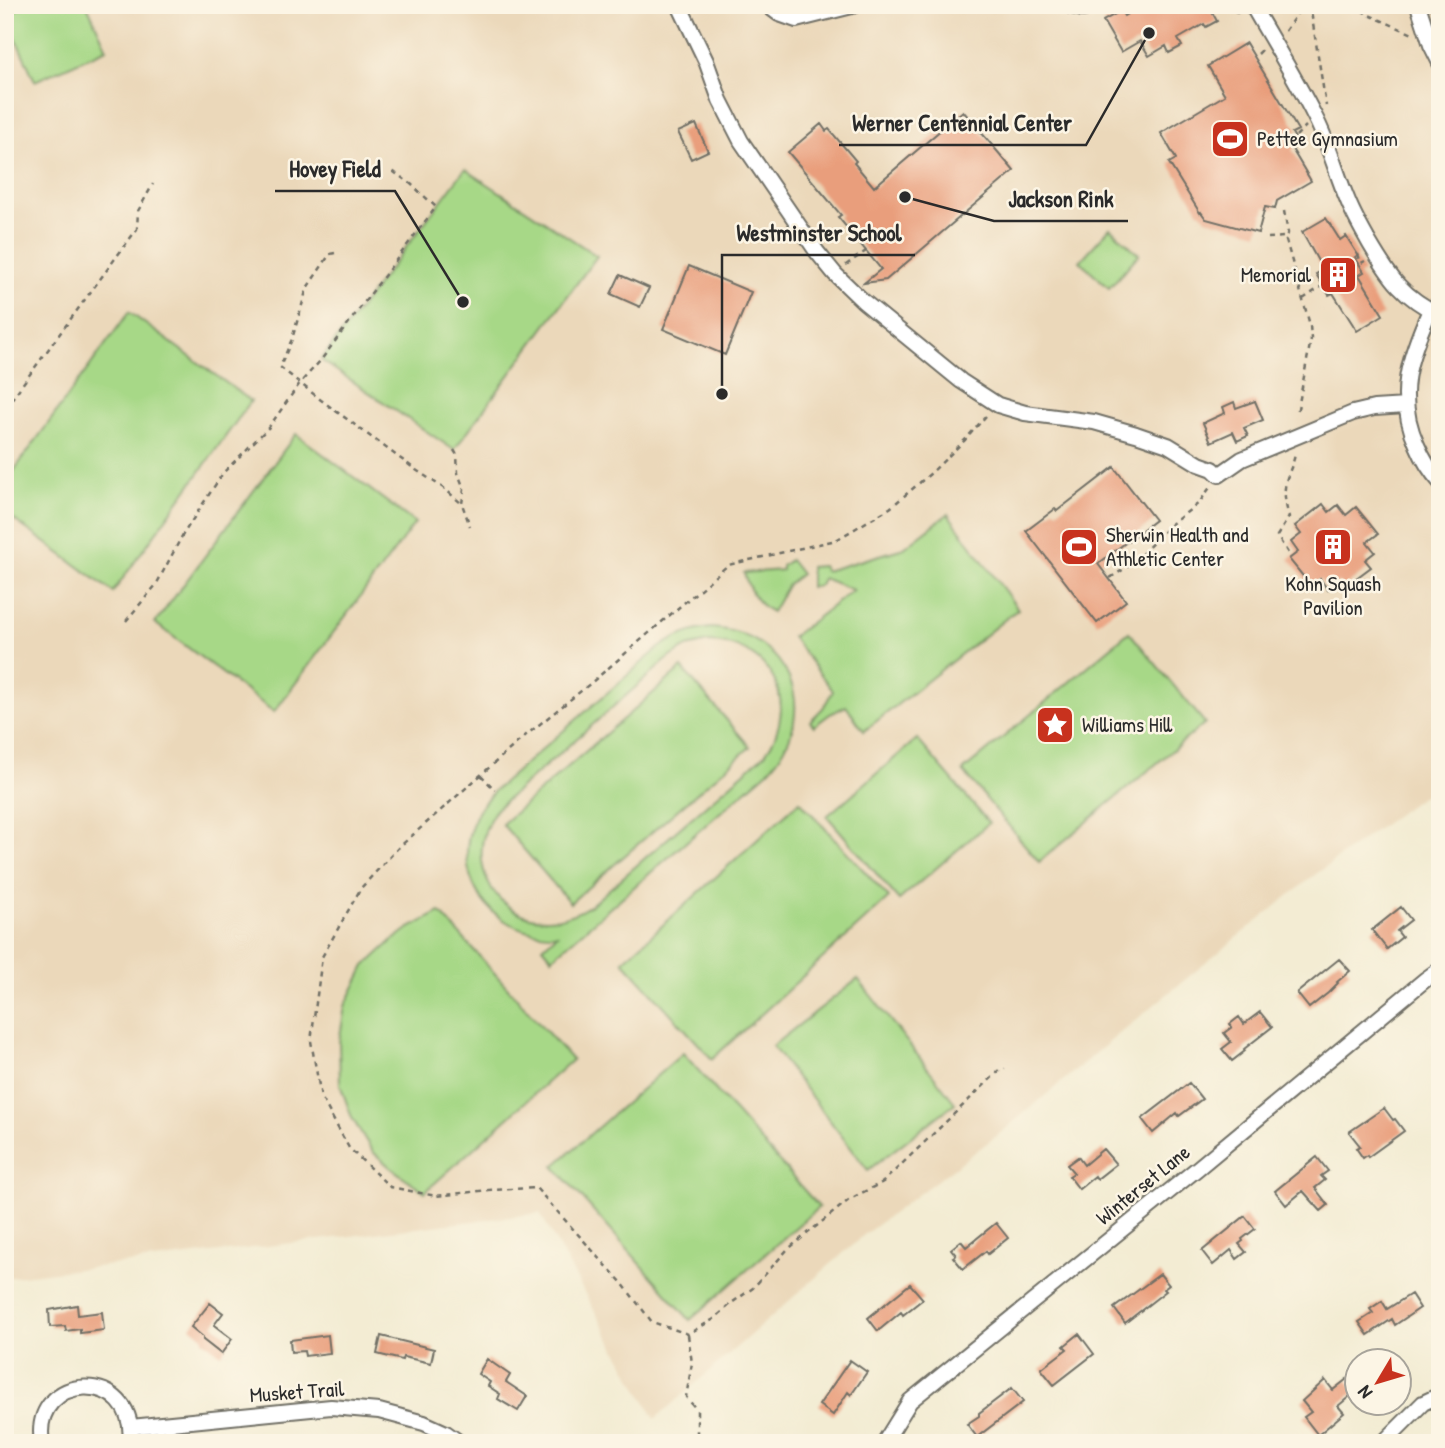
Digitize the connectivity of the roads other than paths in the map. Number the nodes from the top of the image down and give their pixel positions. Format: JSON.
{"nodes":[{"id":1,"x":679,"y":5,"type":"edge"},
{"id":2,"x":767,"y":5,"type":"edge"},
{"id":3,"x":856,"y":5,"type":"edge"},
{"id":4,"x":1068,"y":5,"type":"edge"},
{"id":5,"x":1100,"y":5,"type":"edge"},
{"id":6,"x":1418,"y":5,"type":"edge"},
{"id":7,"x":1247,"y":11,"type":"edge"},
{"id":8,"x":1440,"y":63,"type":"edge"},
{"id":9,"x":1435,"y":312,"type":"edge"},
{"id":10,"x":1406,"y":406,"type":"junction"},
{"id":11,"x":1440,"y":482,"type":"edge"},
{"id":12,"x":1440,"y":969,"type":"edge"},
{"id":13,"x":1440,"y":1395,"type":"edge"},
{"id":14,"x":131,"y":1427,"type":"junction"},
{"id":15,"x":42,"y":1443,"type":"edge"},
{"id":16,"x":130,"y":1443,"type":"edge"},
{"id":17,"x":460,"y":1443,"type":"edge"},
{"id":18,"x":884,"y":1443,"type":"edge"},
{"id":19,"x":1383,"y":1443,"type":"edge"}],
"edges":[{"from":1,"to":10,"type":"street"},
{"from":2,"to":3,"type":"street"},
{"from":4,"to":5,"type":"street"},
{"from":6,"to":8,"type":"street"},
{"from":7,"to":9,"type":"street"},
{"from":9,"to":10,"type":"street"},
{"from":10,"to":11,"type":"street"},
{"from":12,"to":18,"type":"street","name":"Winterset Lane"},
{"from":13,"to":19,"type":"street"},
{"from":14,"to":15,"type":"street"},
{"from":14,"to":16,"type":"street"},
{"from":14,"to":17,"type":"street","name":"Musket Trail"}]}
